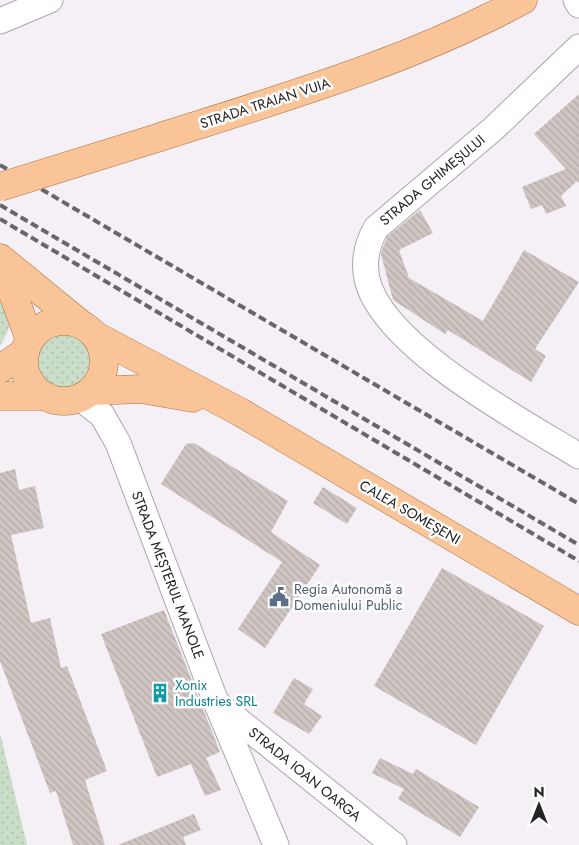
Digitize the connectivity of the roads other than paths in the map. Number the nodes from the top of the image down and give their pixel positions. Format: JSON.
{"nodes":[{"id":1,"x":50,"y":0,"type":"edge"},
{"id":2,"x":523,"y":0,"type":"edge"},
{"id":3,"x":576,"y":0,"type":"edge"},
{"id":4,"x":579,"y":5,"type":"edge"},
{"id":5,"x":0,"y":20,"type":"edge"},
{"id":6,"x":579,"y":47,"type":"edge"},
{"id":7,"x":0,"y":187,"type":"edge"},
{"id":8,"x":0,"y":258,"type":"edge"},
{"id":9,"x":0,"y":274,"type":"edge"},
{"id":10,"x":89,"y":331,"type":"junction"},
{"id":11,"x":28,"y":346,"type":"junction"},
{"id":12,"x":0,"y":369,"type":"edge"},
{"id":13,"x":86,"y":395,"type":"junction"},
{"id":14,"x":0,"y":396,"type":"edge"},
{"id":15,"x":45,"y":396,"type":"junction"},
{"id":16,"x":240,"y":412,"type":"junction"},
{"id":17,"x":579,"y":456,"type":"edge"},
{"id":18,"x":579,"y":611,"type":"edge"},
{"id":19,"x":216,"y":702,"type":"junction"},
{"id":20,"x":276,"y":845,"type":"edge"},
{"id":21,"x":394,"y":845,"type":"edge"}],
"edges":[{"from":1,"to":5,"type":"street"},
{"from":2,"to":7,"type":"main road","name":"STRADA TRAIAN VUIA","bridge":true},
{"from":3,"to":4,"type":"street"},
{"from":6,"to":17,"type":"street","name":"STRADA GHIMEȘULUI"},
{"from":8,"to":10,"type":"main road","name":"CALEA SOMEȘENI"},
{"from":9,"to":11,"type":"main road"},
{"from":10,"to":11,"type":"main road"},
{"from":10,"to":13,"type":"main road"},
{"from":10,"to":16,"type":"main road","name":"CALEA SOMEȘENI"},
{"from":11,"to":12,"type":"main road"},
{"from":11,"to":15,"type":"main road"},
{"from":13,"to":15,"type":"main road"},
{"from":13,"to":16,"type":"main road","name":"CALEA SOMEȘENI"},
{"from":13,"to":19,"type":"street","name":"STRADA MEȘTERUL MANOLE"},
{"from":14,"to":15,"type":"main road"},
{"from":16,"to":18,"type":"main road","name":"CALEA SOMEȘENI"},
{"from":19,"to":20,"type":"street","name":"STRADA MEȘTERUL MANOLE"},
{"from":19,"to":21,"type":"street","name":"STRADA IOAN OARGA"}]}
